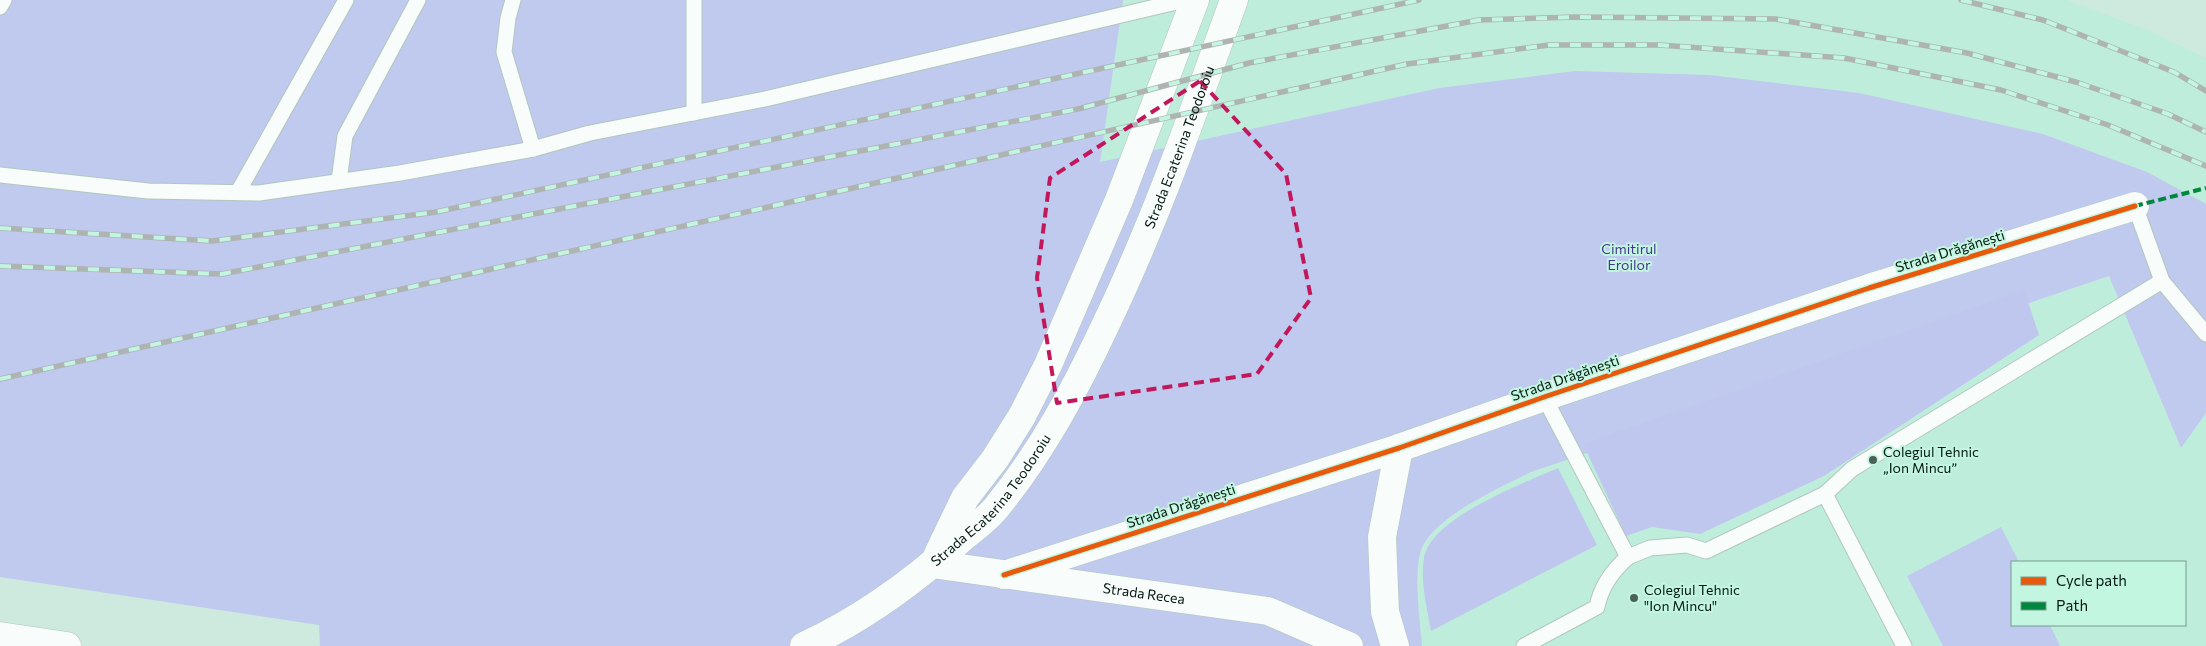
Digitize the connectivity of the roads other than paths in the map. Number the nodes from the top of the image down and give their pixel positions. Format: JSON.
{"nodes":[{"id":1,"x":4,"y":0,"type":"edge"},
{"id":2,"x":346,"y":0,"type":"edge"},
{"id":3,"x":418,"y":0,"type":"edge"},
{"id":4,"x":513,"y":0,"type":"edge"},
{"id":5,"x":694,"y":0,"type":"edge"},
{"id":6,"x":1185,"y":0,"type":"edge"},
{"id":7,"x":1195,"y":0,"type":"edge"},
{"id":8,"x":1234,"y":0,"type":"edge"},
{"id":9,"x":0,"y":7,"type":"edge"},
{"id":10,"x":694,"y":113,"type":"junction"},
{"id":11,"x":534,"y":149,"type":"junction"},
{"id":12,"x":0,"y":176,"type":"edge"},
{"id":13,"x":339,"y":181,"type":"junction"},
{"id":14,"x":238,"y":192,"type":"junction"},
{"id":15,"x":2135,"y":206,"type":"joint"},
{"id":16,"x":2162,"y":281,"type":"junction"},
{"id":17,"x":2206,"y":334,"type":"edge"},
{"id":18,"x":1544,"y":397,"type":"junction"},
{"id":19,"x":1399,"y":448,"type":"junction"},
{"id":20,"x":1824,"y":494,"type":"junction"},
{"id":21,"x":1628,"y":557,"type":"junction"},
{"id":22,"x":932,"y":564,"type":"junction"},
{"id":23,"x":1004,"y":575,"type":"junction"},
{"id":24,"x":0,"y":636,"type":"edge"},
{"id":25,"x":67,"y":646,"type":"edge"},
{"id":26,"x":804,"y":646,"type":"edge"},
{"id":27,"x":1349,"y":646,"type":"edge"},
{"id":28,"x":1395,"y":646,"type":"edge"},
{"id":29,"x":1524,"y":646,"type":"edge"},
{"id":30,"x":1904,"y":646,"type":"edge"}],
"edges":[{"from":1,"to":9,"type":"lane"},
{"from":2,"to":14,"type":"lane"},
{"from":3,"to":13,"type":"lane"},
{"from":4,"to":11,"type":"lane"},
{"from":5,"to":10,"type":"lane"},
{"from":6,"to":10,"type":"lane"},
{"from":7,"to":22,"type":"main road","name":"Strada Ecaterina Teodoroiu"},
{"from":8,"to":22,"type":"main road","name":"Strada Ecaterina Teodoroiu"},
{"from":10,"to":11,"type":"lane"},
{"from":11,"to":13,"type":"lane"},
{"from":12,"to":14,"type":"lane"},
{"from":13,"to":14,"type":"lane"},
{"from":15,"to":16,"type":"lane"},
{"from":15,"to":18,"type":"main road","name":"Strada Drăgănești"},
{"from":16,"to":17,"type":"lane"},
{"from":16,"to":20,"type":"lane"},
{"from":18,"to":19,"type":"main road","name":"Strada Drăgănești"},
{"from":18,"to":21,"type":"lane"},
{"from":19,"to":23,"type":"main road","name":"Strada Drăgănești"},
{"from":19,"to":28,"type":"main road"},
{"from":20,"to":21,"type":"lane"},
{"from":20,"to":30,"type":"lane"},
{"from":21,"to":29,"type":"lane"},
{"from":22,"to":23,"type":"main road","name":"Strada Recea"},
{"from":22,"to":26,"type":"main road"},
{"from":23,"to":27,"type":"main road","name":"Strada Recea"},
{"from":24,"to":25,"type":"main road"}]}
